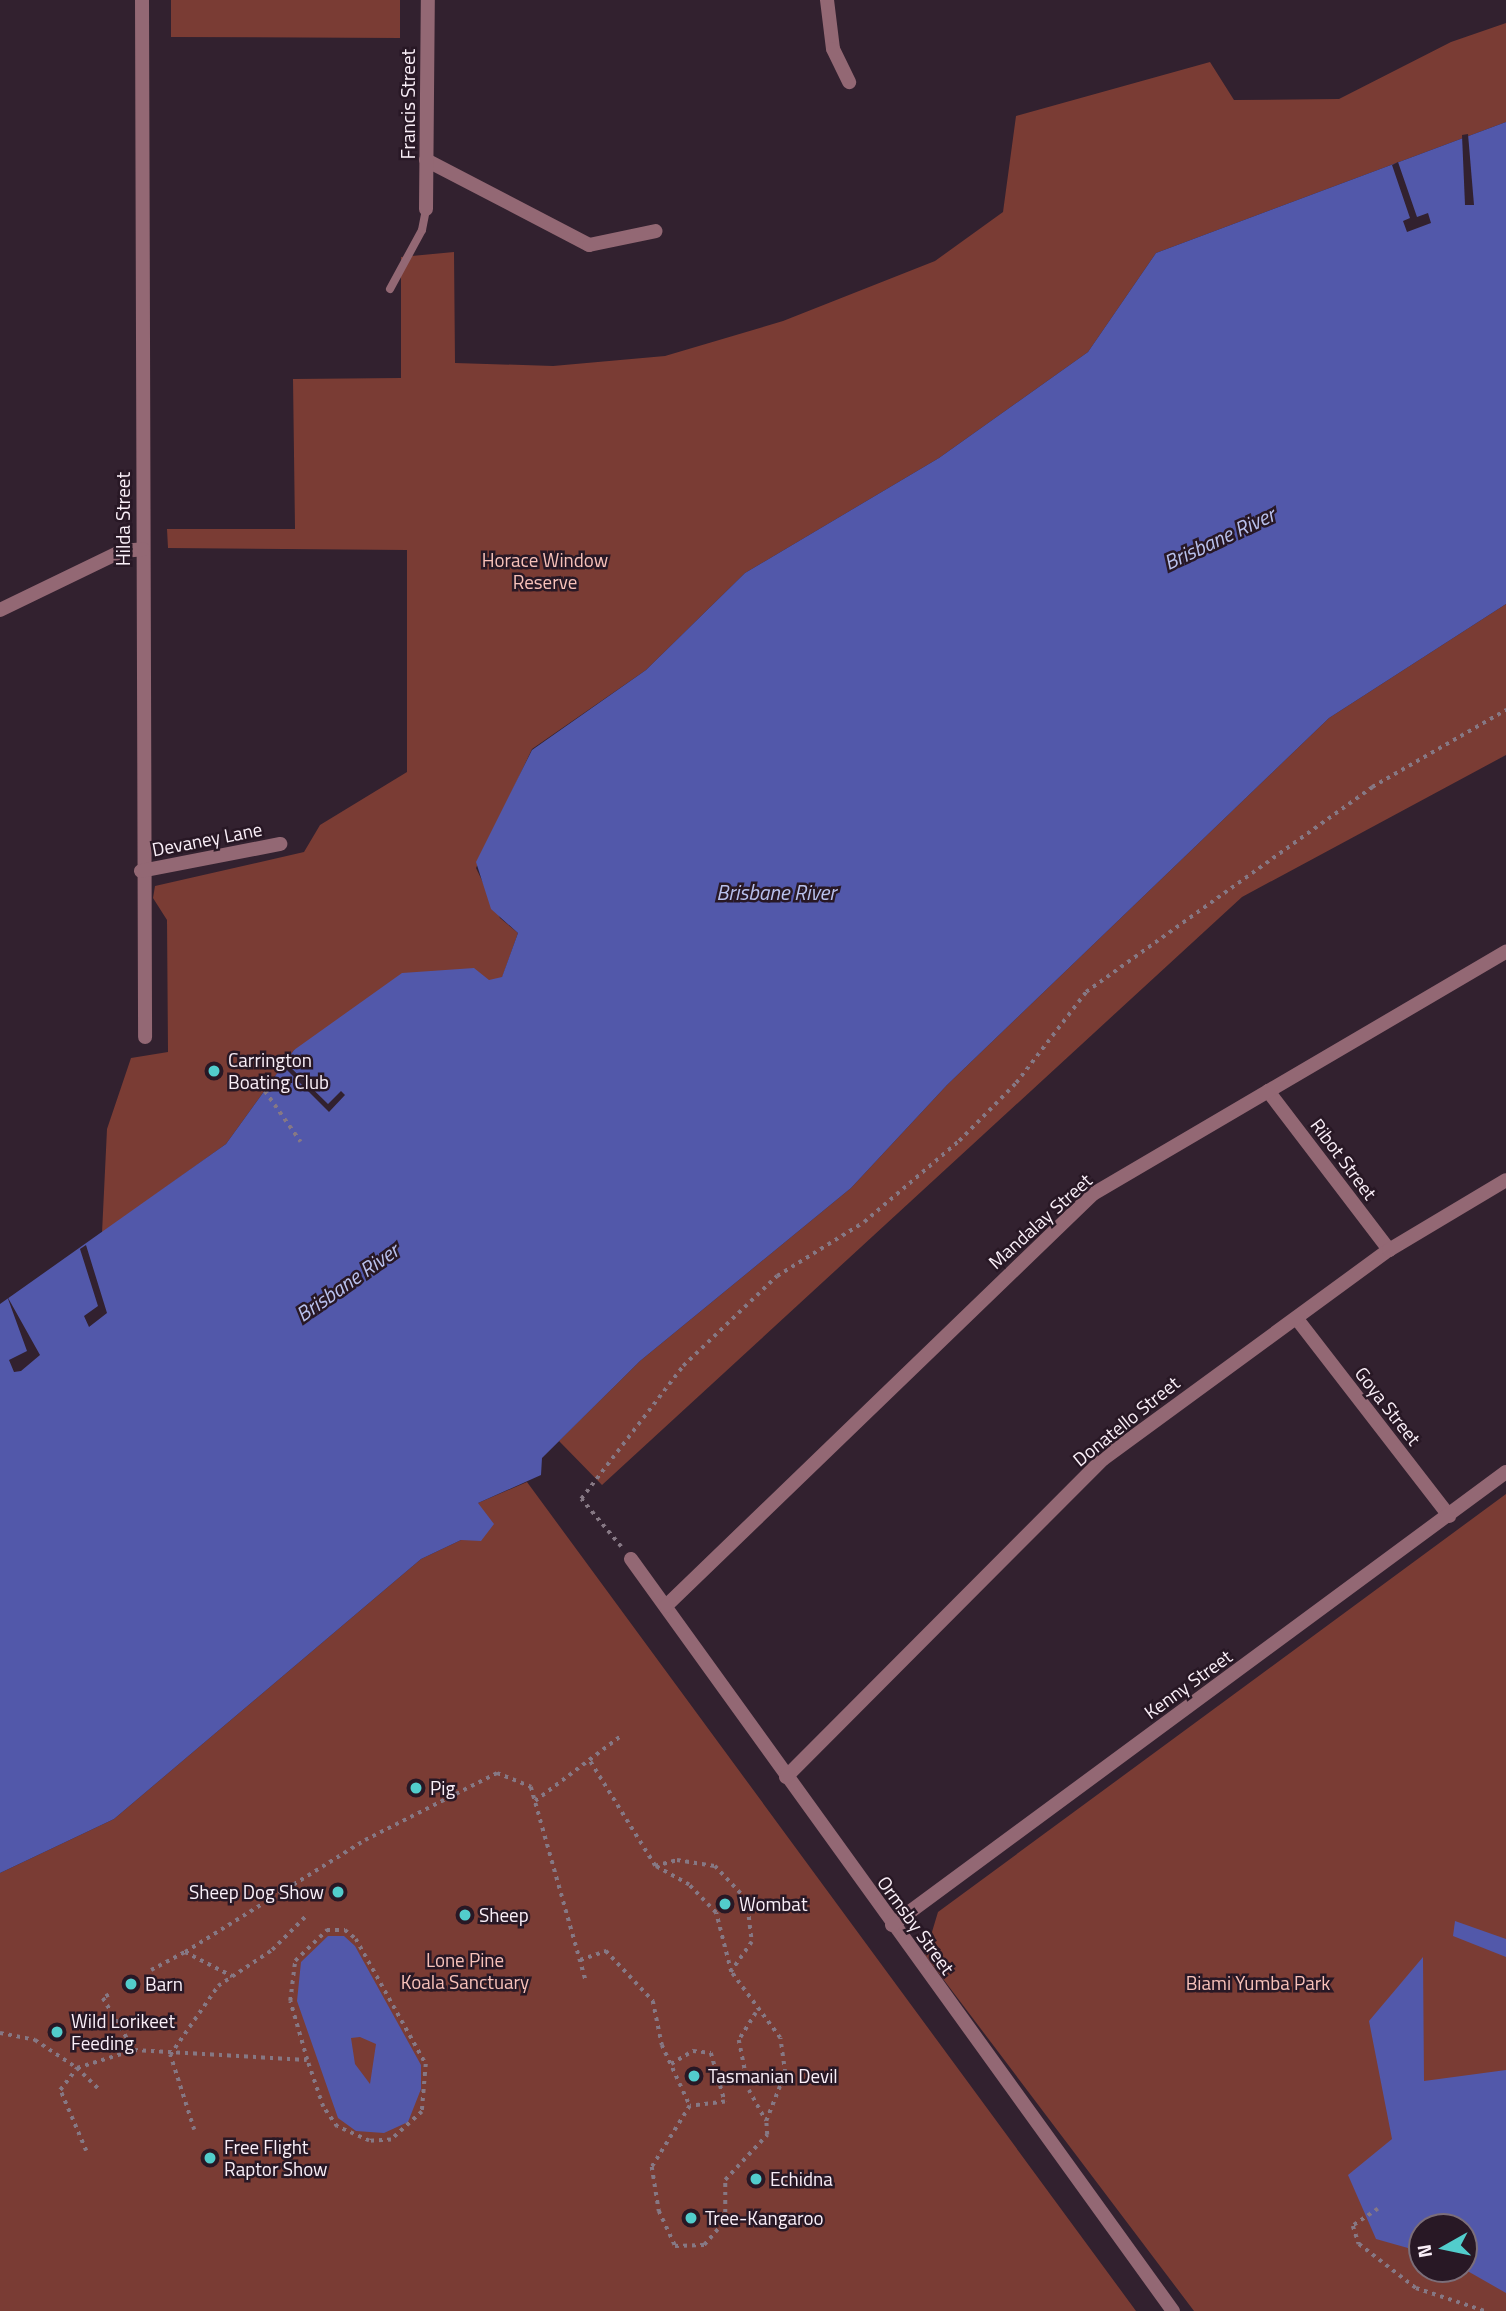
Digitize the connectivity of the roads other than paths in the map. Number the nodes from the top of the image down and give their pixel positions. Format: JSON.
{"nodes":[{"id":1,"x":142,"y":0,"type":"edge"},
{"id":2,"x":428,"y":0,"type":"edge"},
{"id":3,"x":827,"y":0,"type":"edge"},
{"id":4,"x":849,"y":82,"type":"dead end"},
{"id":5,"x":426,"y":160,"type":"junction"},
{"id":6,"x":426,"y":209,"type":"joint"},
{"id":7,"x":656,"y":231,"type":"dead end"},
{"id":8,"x":390,"y":289,"type":"dead end"},
{"id":9,"x":143,"y":549,"type":"junction"},
{"id":10,"x":0,"y":610,"type":"edge"},
{"id":11,"x":280,"y":844,"type":"dead end"},
{"id":12,"x":141,"y":871,"type":"junction"},
{"id":13,"x":1506,"y":952,"type":"edge"},
{"id":14,"x":145,"y":1037,"type":"dead end"},
{"id":15,"x":1268,"y":1091,"type":"junction"},
{"id":16,"x":1506,"y":1180,"type":"edge"},
{"id":17,"x":1388,"y":1250,"type":"junction"},
{"id":18,"x":1297,"y":1319,"type":"junction"},
{"id":19,"x":1506,"y":1472,"type":"edge"},
{"id":20,"x":1449,"y":1516,"type":"junction"},
{"id":21,"x":631,"y":1559,"type":"road end"},
{"id":22,"x":666,"y":1606,"type":"junction"},
{"id":23,"x":786,"y":1777,"type":"junction"},
{"id":24,"x":892,"y":1925,"type":"junction"},
{"id":25,"x":1172,"y":2311,"type":"edge"}],
"edges":[{"from":1,"to":9,"type":"street","name":"Hilda Street"},
{"from":2,"to":5,"type":"street","name":"Francis Street"},
{"from":3,"to":4,"type":"street"},
{"from":5,"to":6,"type":"street","name":"Francis Street"},
{"from":5,"to":7,"type":"street"},
{"from":6,"to":8,"type":"lane"},
{"from":9,"to":10,"type":"street"},
{"from":9,"to":12,"type":"street","name":"Hilda Street"},
{"from":11,"to":12,"type":"street","name":"Devaney Lane"},
{"from":12,"to":14,"type":"street","name":"Hilda Street"},
{"from":13,"to":15,"type":"street","name":"Mandalay Street"},
{"from":15,"to":17,"type":"street","name":"Ribot Street"},
{"from":15,"to":22,"type":"street","name":"Mandalay Street"},
{"from":16,"to":17,"type":"street","name":"Donatello Street"},
{"from":17,"to":18,"type":"street","name":"Donatello Street"},
{"from":18,"to":20,"type":"street","name":"Goya Street"},
{"from":18,"to":23,"type":"street","name":"Donatello Street"},
{"from":19,"to":20,"type":"street","name":"Kenny Street"},
{"from":20,"to":24,"type":"street","name":"Kenny Street"},
{"from":21,"to":22,"type":"street","name":"Ormsby Street"},
{"from":22,"to":23,"type":"street","name":"Ormsby Street"},
{"from":23,"to":24,"type":"street","name":"Ormsby Street"},
{"from":24,"to":25,"type":"street","name":"Ormsby Street"}]}
